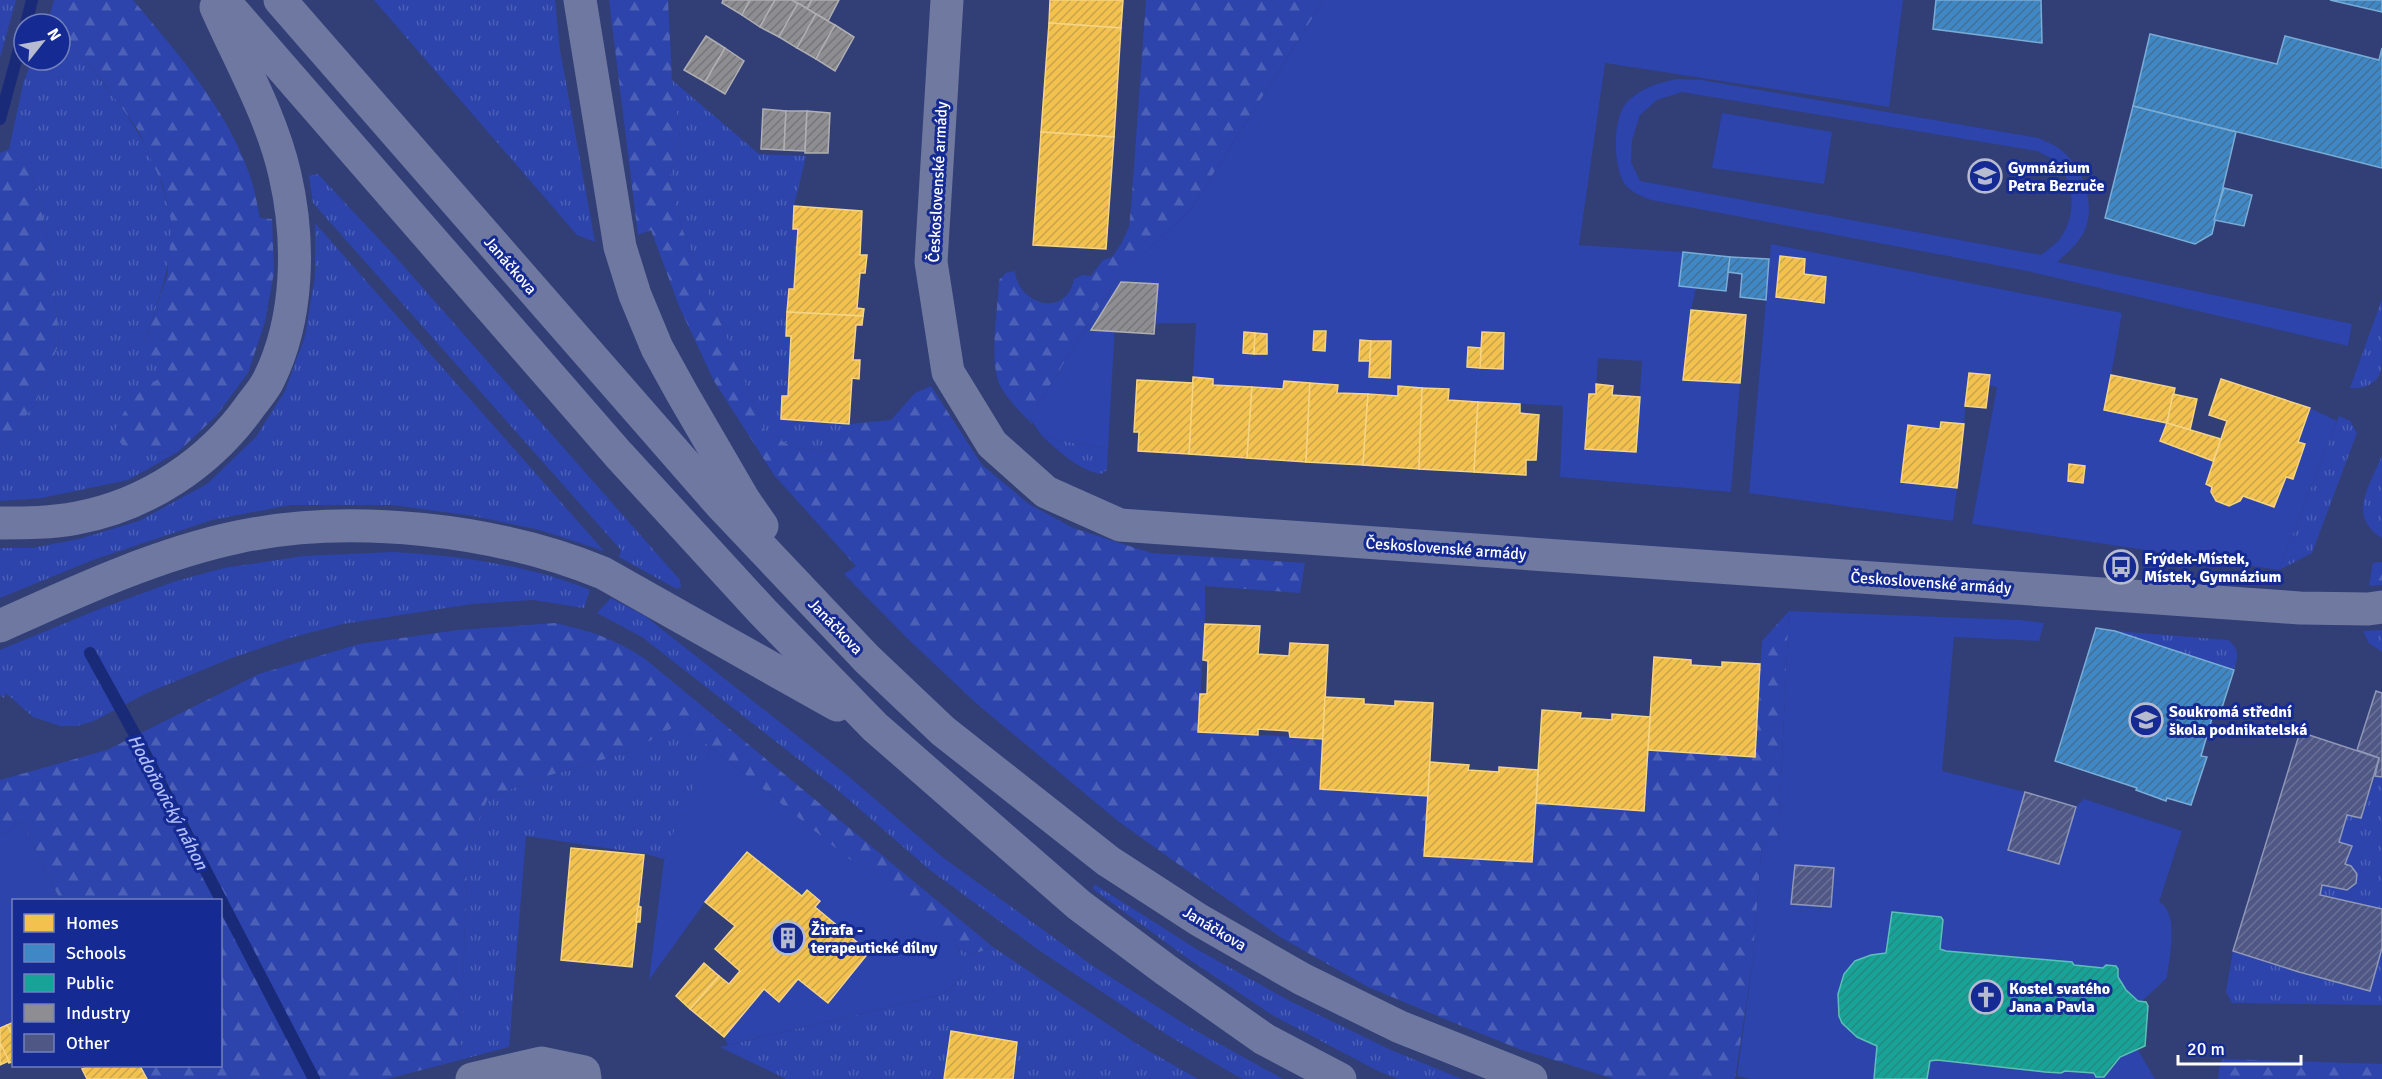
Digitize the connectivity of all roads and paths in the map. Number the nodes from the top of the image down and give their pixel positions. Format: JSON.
{"nodes":[{"id":1,"x":213,"y":0,"type":"edge"},
{"id":2,"x":223,"y":0,"type":"edge"},
{"id":3,"x":280,"y":0,"type":"edge"},
{"id":4,"x":580,"y":0,"type":"edge"},
{"id":5,"x":947,"y":0,"type":"edge"},
{"id":6,"x":0,"y":524,"type":"edge"},
{"id":7,"x":2382,"y":606,"type":"edge"},
{"id":8,"x":819,"y":609,"type":"junction"},
{"id":9,"x":0,"y":626,"type":"edge"},
{"id":10,"x":875,"y":727,"type":"junction"},
{"id":11,"x":585,"y":1075,"type":"edge"},
{"id":12,"x":472,"y":1079,"type":"edge"},
{"id":13,"x":1340,"y":1079,"type":"edge"},
{"id":14,"x":1531,"y":1079,"type":"edge"}],
"edges":[{"from":1,"to":6,"type":"main road"},
{"from":2,"to":10,"type":"main road"},
{"from":3,"to":8,"type":"main road","name":"Janáčkova"},
{"from":4,"to":8,"type":"main road"},
{"from":5,"to":7,"type":"street","name":"Československé armády"},
{"from":8,"to":14,"type":"main road","name":"Janáčkova"},
{"from":9,"to":10,"type":"main road"},
{"from":10,"to":13,"type":"main road"},
{"from":11,"to":12,"type":"street"}]}
